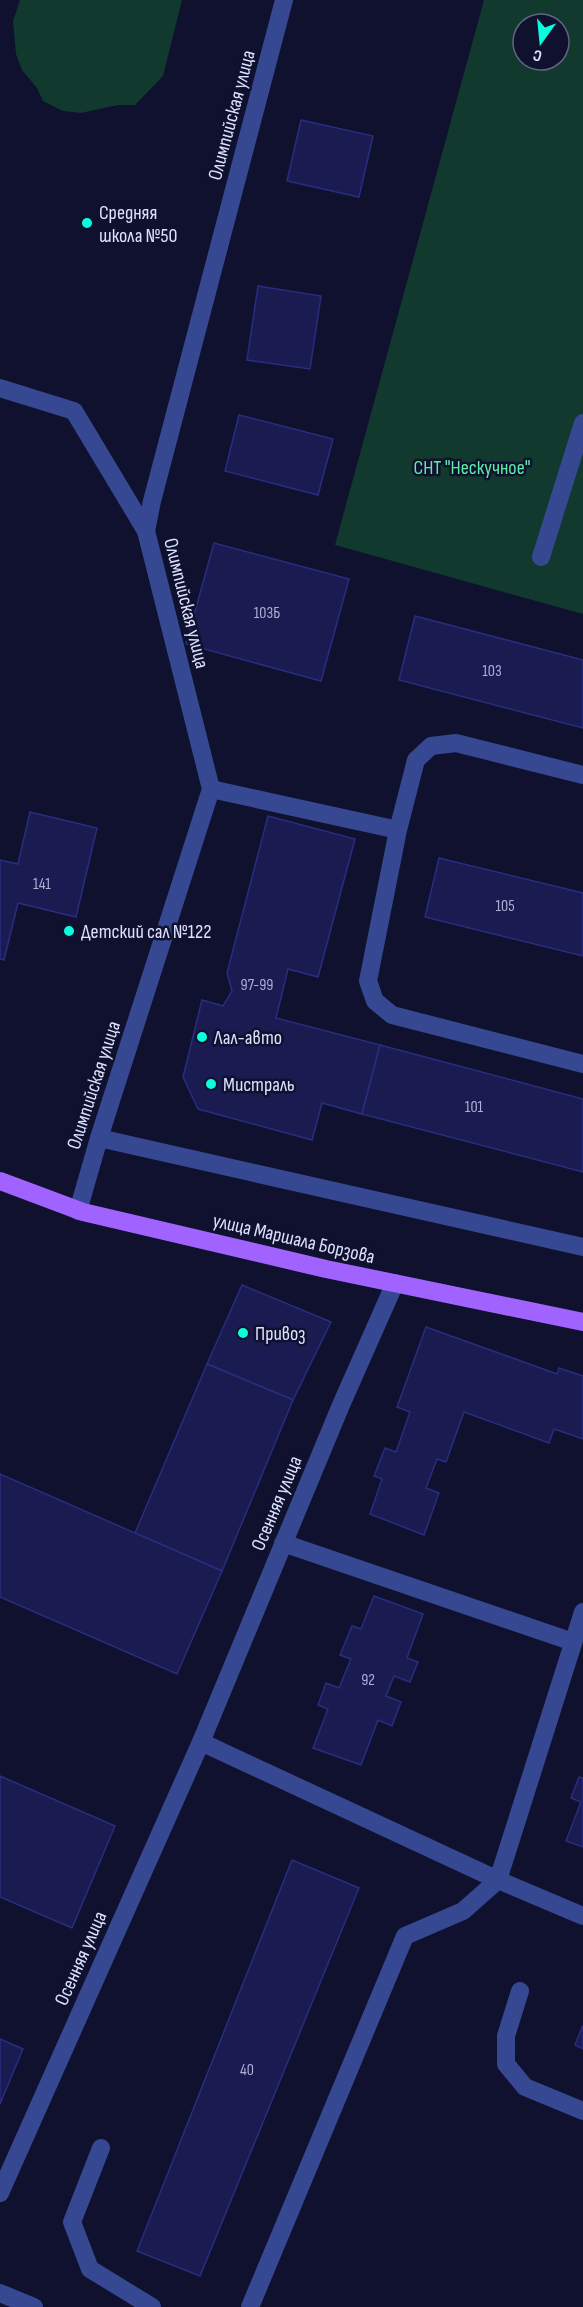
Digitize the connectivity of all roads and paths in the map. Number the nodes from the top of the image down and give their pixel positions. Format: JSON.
{"nodes":[{"id":1,"x":284,"y":0,"type":"edge"},
{"id":2,"x":0,"y":388,"type":"edge"},
{"id":3,"x":583,"y":423,"type":"edge"},
{"id":4,"x":146,"y":531,"type":"junction"},
{"id":5,"x":541,"y":557,"type":"dead end"},
{"id":6,"x":583,"y":775,"type":"edge"},
{"id":7,"x":211,"y":789,"type":"junction"},
{"id":8,"x":398,"y":830,"type":"junction"},
{"id":9,"x":583,"y":1064,"type":"edge"},
{"id":10,"x":99,"y":1138,"type":"junction"},
{"id":11,"x":0,"y":1181,"type":"edge"},
{"id":12,"x":78,"y":1211,"type":"junction"},
{"id":13,"x":583,"y":1247,"type":"edge"},
{"id":14,"x":395,"y":1283,"type":"junction"},
{"id":15,"x":583,"y":1322,"type":"edge"},
{"id":16,"x":284,"y":1543,"type":"junction"},
{"id":17,"x":583,"y":1612,"type":"edge"},
{"id":18,"x":573,"y":1642,"type":"junction"},
{"id":19,"x":201,"y":1742,"type":"junction"},
{"id":20,"x":498,"y":1880,"type":"junction"},
{"id":21,"x":583,"y":1916,"type":"edge"},
{"id":22,"x":520,"y":1991,"type":"dead end"},
{"id":23,"x":583,"y":2111,"type":"edge"},
{"id":24,"x":101,"y":2148,"type":"dead end"},
{"id":25,"x":0,"y":2193,"type":"edge"},
{"id":26,"x":0,"y":2293,"type":"edge"},
{"id":27,"x":34,"y":2307,"type":"edge"},
{"id":28,"x":152,"y":2307,"type":"edge"},
{"id":29,"x":250,"y":2307,"type":"edge"}],
"edges":[{"from":1,"to":4,"type":"street","name":"Олимпийская улица"},
{"from":2,"to":4,"type":"street"},
{"from":3,"to":5,"type":"street"},
{"from":4,"to":7,"type":"street","name":"Олимпийская улица"},
{"from":6,"to":8,"type":"street"},
{"from":7,"to":8,"type":"street"},
{"from":7,"to":10,"type":"street","name":"Олимпийская улица"},
{"from":8,"to":9,"type":"street"},
{"from":10,"to":12,"type":"street","name":"Олимпийская улица"},
{"from":10,"to":13,"type":"street"},
{"from":11,"to":12,"type":"main road","name":"улица Маршала Борзова"},
{"from":12,"to":14,"type":"main road","name":"улица Маршала Борзова"},
{"from":14,"to":15,"type":"main road","name":"улица Маршала Борзова"},
{"from":14,"to":16,"type":"street","name":"Осенняя улица"},
{"from":16,"to":18,"type":"street"},
{"from":16,"to":19,"type":"street","name":"Осенняя улица"},
{"from":17,"to":18,"type":"street"},
{"from":18,"to":20,"type":"street"},
{"from":19,"to":20,"type":"street"},
{"from":19,"to":25,"type":"street","name":"Осенняя улица"},
{"from":20,"to":21,"type":"street"},
{"from":20,"to":29,"type":"street"},
{"from":22,"to":23,"type":"street"},
{"from":24,"to":28,"type":"street"},
{"from":26,"to":27,"type":"street"}]}
